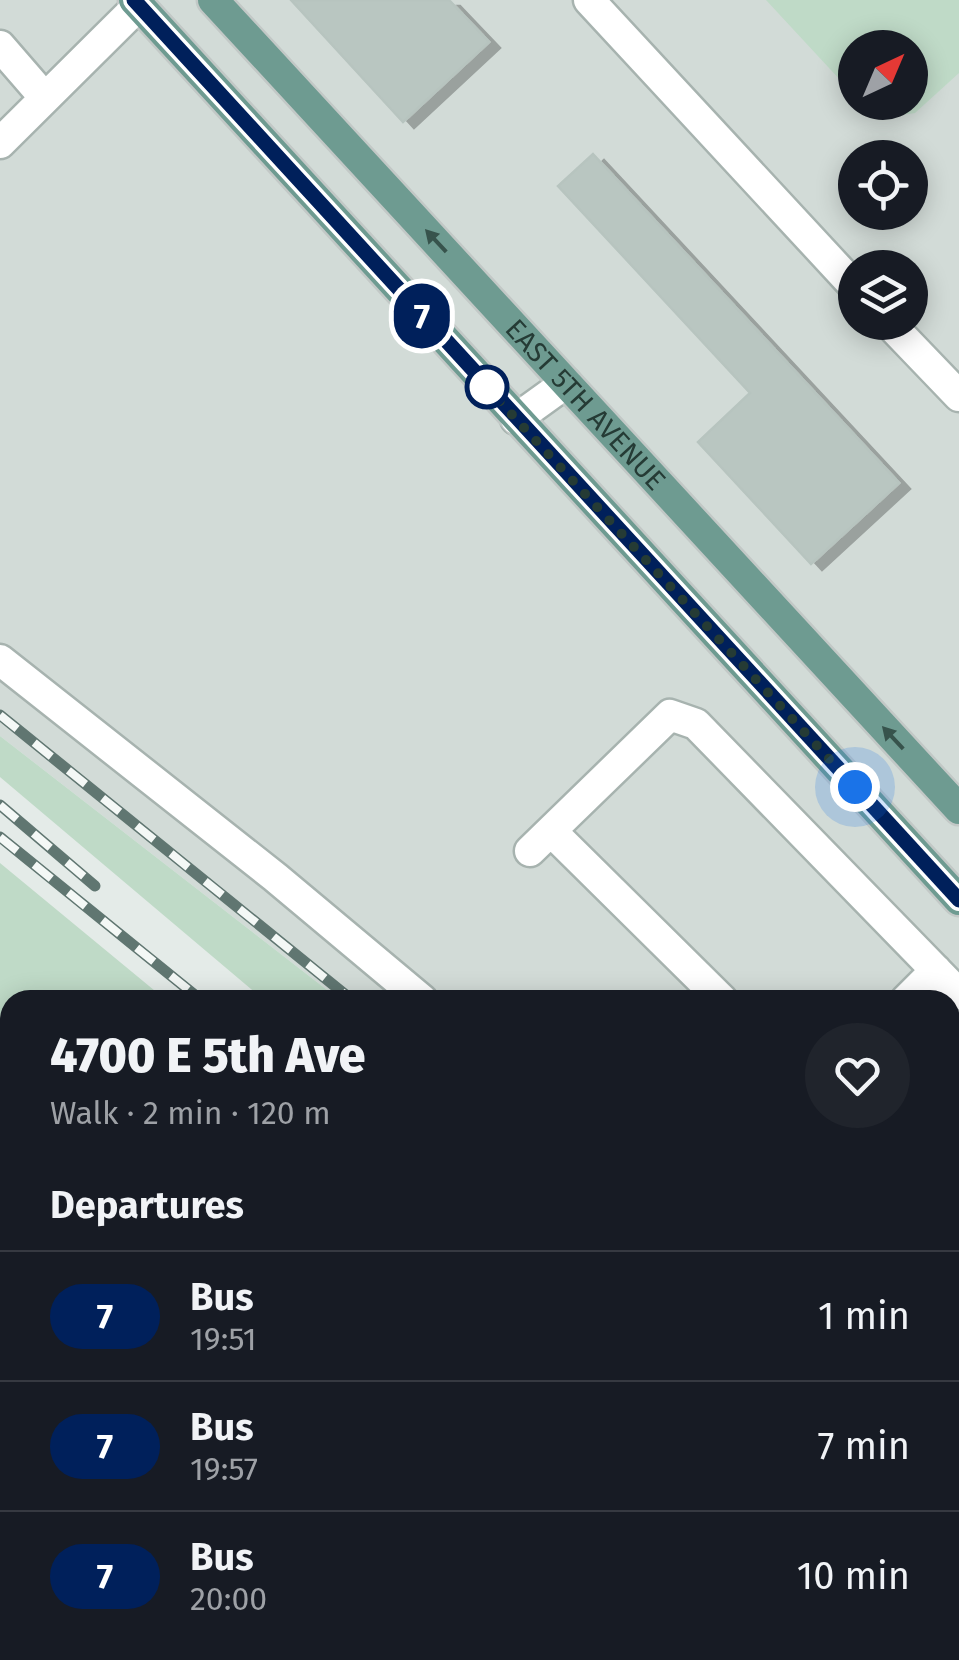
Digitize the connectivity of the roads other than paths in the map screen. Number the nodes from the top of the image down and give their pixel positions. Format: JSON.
{"nodes":[{"id":1,"x":214,"y":0,"type":"edge"},
{"id":2,"x":589,"y":0,"type":"edge"},
{"id":3,"x":137,"y":3,"type":"edge"},
{"id":4,"x":0,"y":46,"type":"edge"},
{"id":5,"x":45,"y":98,"type":"junction"},
{"id":6,"x":0,"y":143,"type":"edge"},
{"id":7,"x":838,"y":269,"type":"edge"},
{"id":8,"x":905,"y":340,"type":"edge"},
{"id":9,"x":566,"y":383,"type":"junction"},
{"id":10,"x":959,"y":396,"type":"edge"},
{"id":11,"x":516,"y":418,"type":"junction"},
{"id":12,"x":0,"y":660,"type":"edge"},
{"id":13,"x":959,"y":809,"type":"edge"},
{"id":14,"x":959,"y":900,"type":"edge"},
{"id":15,"x":936,"y":970,"type":"junction"},
{"id":16,"x":410,"y":990,"type":"edge"},
{"id":17,"x":711,"y":990,"type":"edge"},
{"id":18,"x":916,"y":990,"type":"edge"},
{"id":19,"x":955,"y":990,"type":"edge"}],
"edges":[{"from":9,"to":1,"type":"main road","name":"EAST 5TH AVENUE","one_way":true},
{"from":2,"to":7,"type":"lane"},
{"from":3,"to":5,"type":"lane"},
{"from":3,"to":11,"type":"main road"},
{"from":4,"to":5,"type":"lane"},
{"from":5,"to":6,"type":"lane"},
{"from":8,"to":10,"type":"lane"},
{"from":9,"to":11,"type":"lane"},
{"from":13,"to":9,"type":"main road","name":"EAST 5TH AVENUE","one_way":true},
{"from":11,"to":14,"type":"main road"},
{"from":12,"to":16,"type":"lane"},
{"from":15,"to":17,"type":"lane"},
{"from":15,"to":18,"type":"lane"},
{"from":15,"to":19,"type":"lane"}]}
